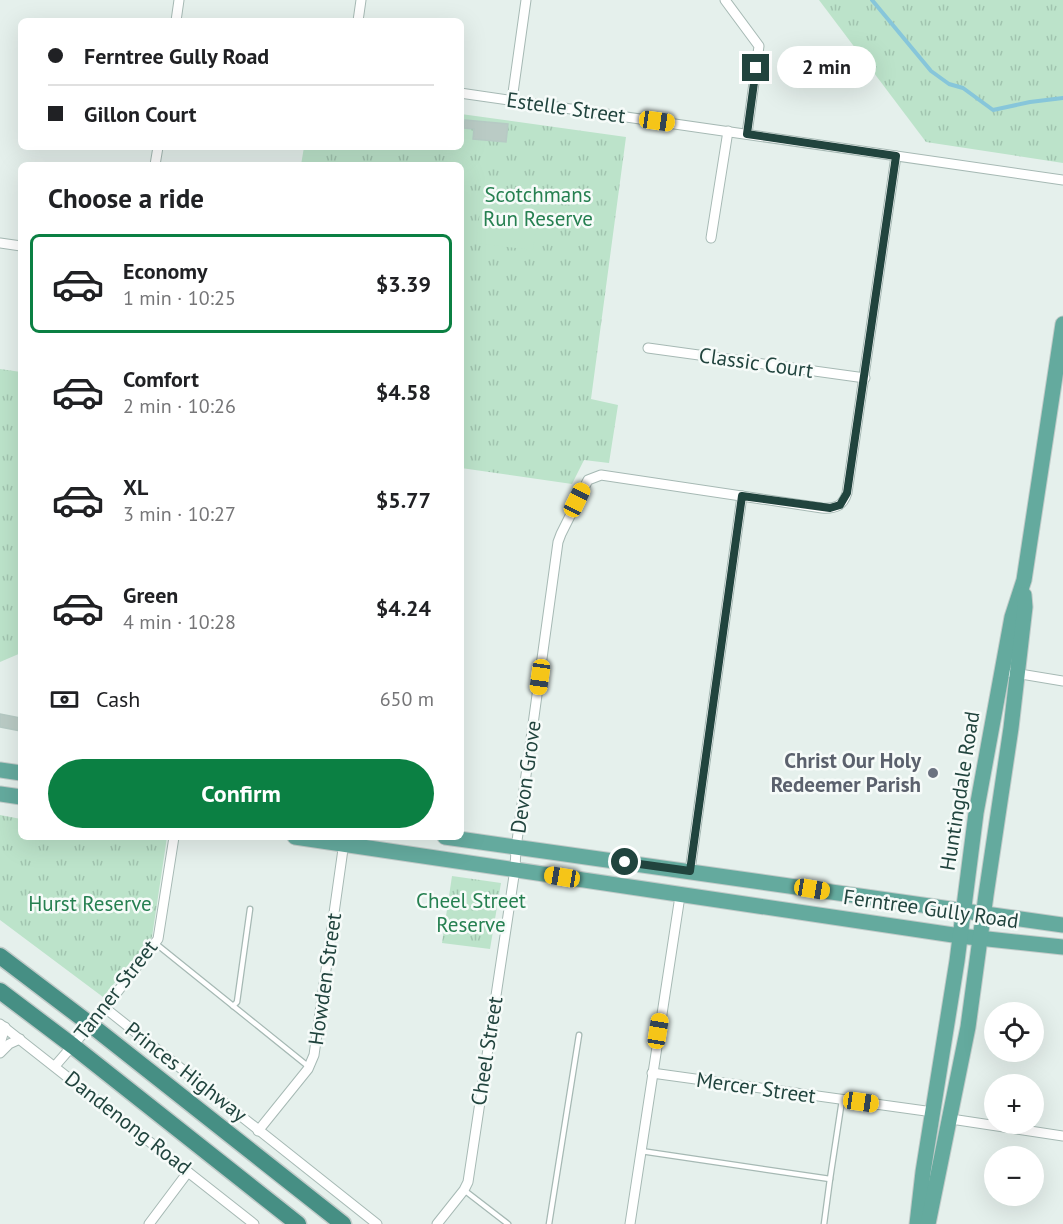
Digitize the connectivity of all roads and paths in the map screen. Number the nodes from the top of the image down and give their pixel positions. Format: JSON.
{"nodes":[{"id":1,"x":179,"y":0,"type":"edge"},
{"id":2,"x":361,"y":0,"type":"edge"},
{"id":3,"x":526,"y":0,"type":"edge"},
{"id":4,"x":724,"y":0,"type":"edge"},
{"id":5,"x":176,"y":18,"type":"edge"},
{"id":6,"x":358,"y":18,"type":"edge"},
{"id":7,"x":464,"y":94,"type":"edge"},
{"id":8,"x":512,"y":100,"type":"junction"},
{"id":9,"x":728,"y":132,"type":"junction"},
{"id":10,"x":747,"y":134,"type":"junction"},
{"id":11,"x":896,"y":156,"type":"junction"},
{"id":12,"x":1063,"y":180,"type":"edge"},
{"id":13,"x":711,"y":238,"type":"dead end"},
{"id":14,"x":0,"y":243,"type":"edge"},
{"id":15,"x":18,"y":246,"type":"edge"},
{"id":16,"x":1063,"y":324,"type":"edge"},
{"id":17,"x":648,"y":348,"type":"dead end"},
{"id":18,"x":865,"y":378,"type":"junction"},
{"id":19,"x":742,"y":496,"type":"junction"},
{"id":20,"x":1010,"y":673,"type":"junction"},
{"id":21,"x":1063,"y":681,"type":"edge"},
{"id":22,"x":0,"y":770,"type":"edge"},
{"id":23,"x":18,"y":773,"type":"edge"},
{"id":24,"x":0,"y":794,"type":"edge"},
{"id":25,"x":18,"y":797,"type":"edge"},
{"id":26,"x":174,"y":840,"type":"edge"},
{"id":27,"x":464,"y":840,"type":"edge"},
{"id":28,"x":344,"y":841,"type":"edge"},
{"id":29,"x":516,"y":848,"type":"junction"},
{"id":30,"x":515,"y":869,"type":"junction"},
{"id":31,"x":690,"y":871,"type":"junction"},
{"id":32,"x":680,"y":896,"type":"junction"},
{"id":33,"x":250,"y":909,"type":"dead end"},
{"id":34,"x":962,"y":912,"type":"junction"},
{"id":35,"x":983,"y":914,"type":"junction"},
{"id":36,"x":1063,"y":925,"type":"edge"},
{"id":37,"x":960,"y":936,"type":"junction"},
{"id":38,"x":980,"y":939,"type":"junction"},
{"id":39,"x":155,"y":944,"type":"junction"},
{"id":40,"x":1063,"y":947,"type":"edge"},
{"id":41,"x":0,"y":956,"type":"edge"},
{"id":42,"x":0,"y":991,"type":"edge"},
{"id":43,"x":233,"y":1006,"type":"junction"},
{"id":44,"x":105,"y":1008,"type":"junction"},
{"id":45,"x":91,"y":1025,"type":"junction"},
{"id":46,"x":2,"y":1026,"type":"edge"},
{"id":47,"x":579,"y":1035,"type":"dead end"},
{"id":48,"x":20,"y":1039,"type":"junction"},
{"id":49,"x":0,"y":1044,"type":"edge"},
{"id":50,"x":73,"y":1046,"type":"junction"},
{"id":51,"x":0,"y":1053,"type":"edge"},
{"id":52,"x":55,"y":1066,"type":"junction"},
{"id":53,"x":309,"y":1067,"type":"junction"},
{"id":54,"x":652,"y":1073,"type":"junction"},
{"id":55,"x":842,"y":1100,"type":"junction"},
{"id":56,"x":933,"y":1112,"type":"junction"},
{"id":57,"x":951,"y":1119,"type":"junction"},
{"id":58,"x":258,"y":1131,"type":"junction"},
{"id":59,"x":1063,"y":1136,"type":"edge"},
{"id":60,"x":641,"y":1150,"type":"junction"},
{"id":61,"x":188,"y":1172,"type":"junction"},
{"id":62,"x":830,"y":1179,"type":"junction"},
{"id":63,"x":464,"y":1190,"type":"junction"},
{"id":64,"x":149,"y":1224,"type":"edge"},
{"id":65,"x":255,"y":1224,"type":"edge"},
{"id":66,"x":298,"y":1224,"type":"edge"},
{"id":67,"x":343,"y":1224,"type":"edge"},
{"id":68,"x":377,"y":1224,"type":"edge"},
{"id":69,"x":437,"y":1224,"type":"edge"},
{"id":70,"x":508,"y":1224,"type":"edge"},
{"id":71,"x":549,"y":1224,"type":"edge"},
{"id":72,"x":630,"y":1224,"type":"edge"},
{"id":73,"x":824,"y":1224,"type":"edge"},
{"id":74,"x":917,"y":1224,"type":"edge"},
{"id":75,"x":928,"y":1224,"type":"edge"}],
"edges":[{"from":1,"to":5,"type":"street"},
{"from":2,"to":6,"type":"street"},
{"from":3,"to":8,"type":"street"},
{"from":4,"to":10,"type":"street"},
{"from":7,"to":8,"type":"street","name":"Estelle Street"},
{"from":8,"to":9,"type":"street","name":"Estelle Street"},
{"from":9,"to":10,"type":"street","name":"Estelle Street"},
{"from":9,"to":13,"type":"street"},
{"from":10,"to":11,"type":"street","name":"Estelle Street"},
{"from":11,"to":12,"type":"street","name":"Estelle Street"},
{"from":11,"to":18,"type":"street"},
{"from":14,"to":15,"type":"street"},
{"from":16,"to":20,"type":"main road","name":"Huntingdale Road"},
{"from":17,"to":18,"type":"street","name":"Classic Court"},
{"from":18,"to":19,"type":"street"},
{"from":19,"to":29,"type":"street","name":"Devon Grove"},
{"from":19,"to":31,"type":"street"},
{"from":20,"to":21,"type":"street"},
{"from":20,"to":34,"type":"main road","name":"Huntingdale Road"},
{"from":20,"to":35,"type":"main road","name":"Huntingdale Road"},
{"from":22,"to":23,"type":"main road"},
{"from":24,"to":25,"type":"main road"},
{"from":26,"to":39,"type":"street","name":"Tanner Street"},
{"from":27,"to":29,"type":"main road","name":"Ferntree Gully Road"},
{"from":28,"to":30,"type":"main road","name":"Ferntree Gully Road"},
{"from":28,"to":53,"type":"street","name":"Howden Street"},
{"from":29,"to":30,"type":"street","name":"Devon Grove"},
{"from":29,"to":31,"type":"main road","name":"Ferntree Gully Road"},
{"from":30,"to":32,"type":"main road","name":"Ferntree Gully Road"},
{"from":30,"to":63,"type":"street","name":"Cheel Street"},
{"from":31,"to":34,"type":"main road","name":"Ferntree Gully Road"},
{"from":32,"to":37,"type":"main road","name":"Ferntree Gully Road"},
{"from":32,"to":54,"type":"street"},
{"from":33,"to":43,"type":"lane"},
{"from":34,"to":35,"type":"main road","name":"Ferntree Gully Road"},
{"from":34,"to":37,"type":"main road","name":"Huntingdale Road"},
{"from":35,"to":36,"type":"main road","name":"Ferntree Gully Road"},
{"from":35,"to":38,"type":"main road","name":"Huntingdale Road"},
{"from":37,"to":38,"type":"main road","name":"Ferntree Gully Road"},
{"from":37,"to":56,"type":"main road","name":"Huntingdale Road"},
{"from":38,"to":40,"type":"main road","name":"Ferntree Gully Road"},
{"from":38,"to":57,"type":"main road","name":"Huntingdale Road"},
{"from":39,"to":43,"type":"lane"},
{"from":39,"to":44,"type":"street","name":"Tanner Street"},
{"from":41,"to":45,"type":"highway","name":"Princes Highway"},
{"from":42,"to":50,"type":"highway"},
{"from":43,"to":53,"type":"lane"},
{"from":44,"to":45,"type":"street","name":"Tanner Street"},
{"from":44,"to":58,"type":"street"},
{"from":45,"to":50,"type":"street","name":"Tanner Street"},
{"from":45,"to":67,"type":"highway","name":"Princes Highway"},
{"from":46,"to":48,"type":"street","name":"Dandenong Road"},
{"from":46,"to":49,"type":"street"},
{"from":47,"to":71,"type":"lane"},
{"from":48,"to":51,"type":"street"},
{"from":48,"to":52,"type":"street","name":"Dandenong Road"},
{"from":50,"to":52,"type":"street","name":"Tanner Street"},
{"from":50,"to":66,"type":"highway"},
{"from":52,"to":61,"type":"street","name":"Dandenong Road"},
{"from":53,"to":58,"type":"street","name":"Howden Street"},
{"from":54,"to":55,"type":"street","name":"Mercer Street"},
{"from":54,"to":60,"type":"street"},
{"from":55,"to":56,"type":"street","name":"Mercer Street"},
{"from":55,"to":62,"type":"lane"},
{"from":56,"to":74,"type":"main road","name":"Huntingdale Road"},
{"from":57,"to":59,"type":"street"},
{"from":57,"to":75,"type":"main road","name":"Huntingdale Road"},
{"from":58,"to":68,"type":"street"},
{"from":60,"to":62,"type":"lane"},
{"from":60,"to":72,"type":"street"},
{"from":61,"to":64,"type":"street"},
{"from":61,"to":65,"type":"street","name":"Dandenong Road"},
{"from":62,"to":73,"type":"lane"},
{"from":63,"to":69,"type":"street","name":"Cheel Street"},
{"from":63,"to":70,"type":"lane"}]}
